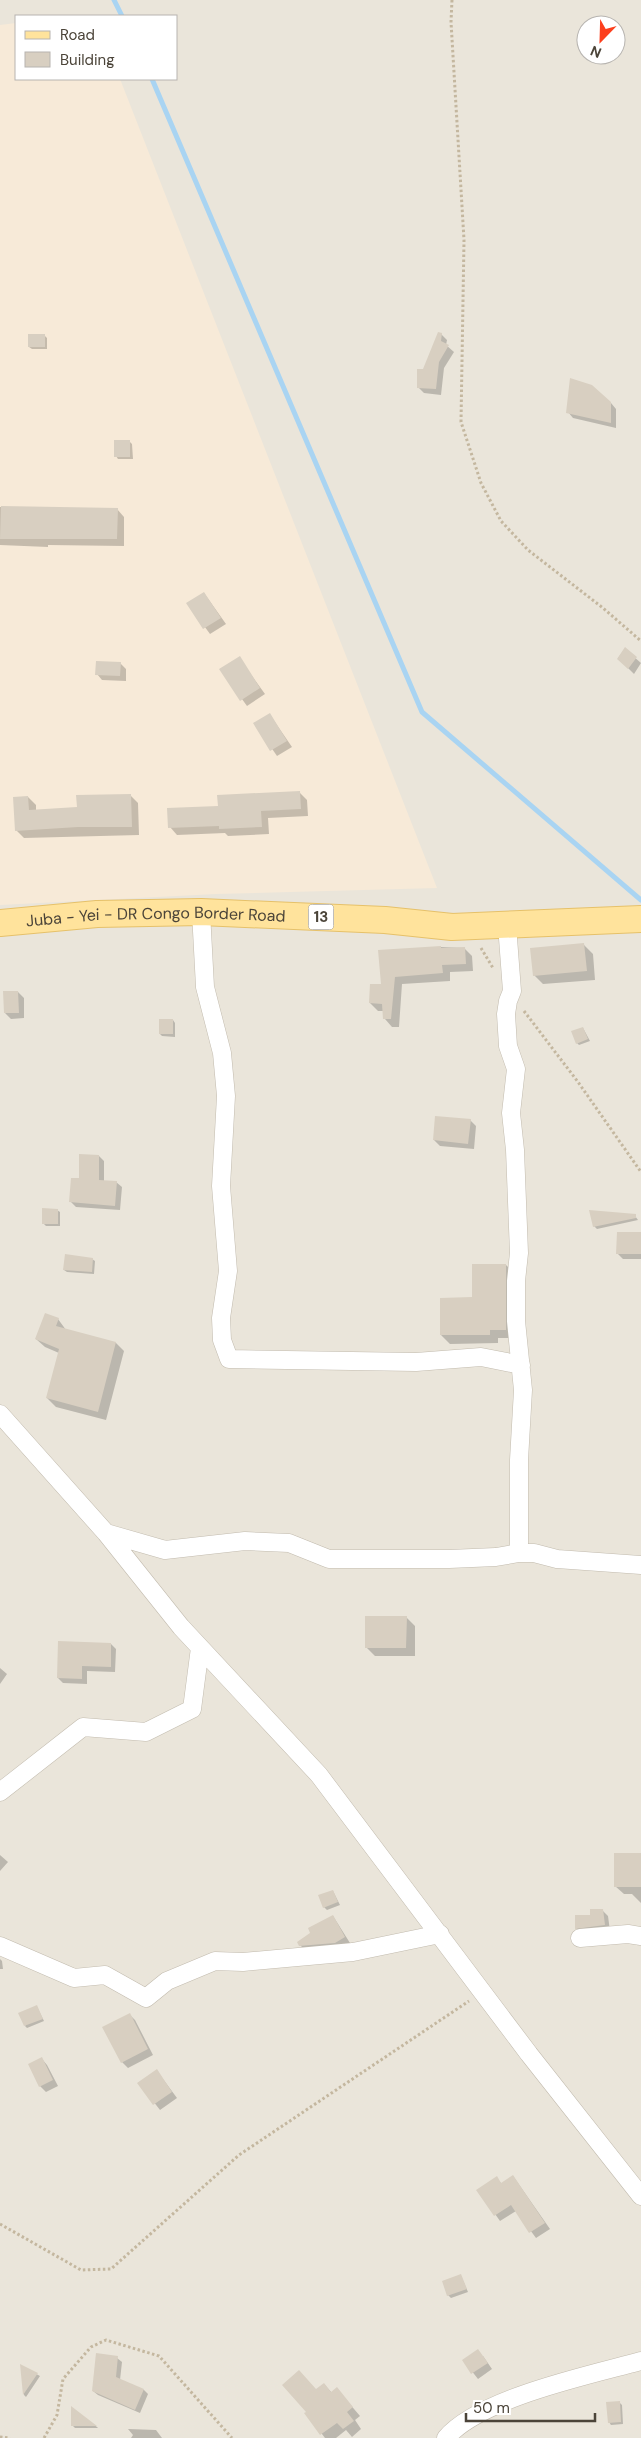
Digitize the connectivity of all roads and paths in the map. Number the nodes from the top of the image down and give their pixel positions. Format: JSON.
{"nodes":[{"id":1,"x":452,"y":0,"type":"edge"},
{"id":2,"x":641,"y":641,"type":"edge"},
{"id":3,"x":201,"y":912,"type":"junction"},
{"id":4,"x":641,"y":919,"type":"edge"},
{"id":5,"x":0,"y":923,"type":"edge"},
{"id":6,"x":508,"y":925,"type":"junction"},
{"id":7,"x":452,"y":927,"type":"junction"},
{"id":8,"x":512,"y":991,"type":"junction"},
{"id":9,"x":641,"y":1172,"type":"edge"},
{"id":10,"x":521,"y":1365,"type":"junction"},
{"id":11,"x":0,"y":1414,"type":"edge"},
{"id":12,"x":106,"y":1532,"type":"junction"},
{"id":13,"x":519,"y":1552,"type":"junction"},
{"id":14,"x":641,"y":1565,"type":"edge"},
{"id":15,"x":200,"y":1648,"type":"junction"},
{"id":16,"x":0,"y":1792,"type":"edge"},
{"id":17,"x":440,"y":1934,"type":"junction"},
{"id":18,"x":641,"y":1936,"type":"edge"},
{"id":19,"x":580,"y":1938,"type":"dead end"},
{"id":20,"x":0,"y":1946,"type":"edge"},
{"id":21,"x":483,"y":1991,"type":"junction"},
{"id":22,"x":641,"y":2196,"type":"edge"},
{"id":23,"x":0,"y":2224,"type":"edge"},
{"id":24,"x":641,"y":2361,"type":"edge"},
{"id":25,"x":0,"y":2438,"type":"edge"},
{"id":26,"x":10,"y":2438,"type":"edge"},
{"id":27,"x":44,"y":2438,"type":"edge"},
{"id":28,"x":232,"y":2438,"type":"edge"},
{"id":29,"x":446,"y":2438,"type":"edge"}],
"edges":[{"from":1,"to":2,"type":"path"},
{"from":3,"to":5,"type":"main road","name":"Juba - Yei - DR Congo Border Road","number":"13"},
{"from":3,"to":7,"type":"main road","name":"Juba - Yei - DR Congo Border Road","number":"13"},
{"from":3,"to":10,"type":"street"},
{"from":4,"to":6,"type":"main road","name":"Juba - Yei - DR Congo Border Road","number":"13"},
{"from":6,"to":7,"type":"main road","name":"Juba - Yei - DR Congo Border Road","number":"13"},
{"from":6,"to":8,"type":"street"},
{"from":7,"to":8,"type":"path"},
{"from":8,"to":9,"type":"path"},
{"from":8,"to":10,"type":"street"},
{"from":10,"to":13,"type":"street"},
{"from":11,"to":12,"type":"street"},
{"from":12,"to":13,"type":"street"},
{"from":12,"to":15,"type":"street"},
{"from":13,"to":14,"type":"street"},
{"from":15,"to":16,"type":"street"},
{"from":15,"to":17,"type":"street"},
{"from":17,"to":20,"type":"street"},
{"from":17,"to":21,"type":"street"},
{"from":18,"to":19,"type":"street"},
{"from":21,"to":22,"type":"street"},
{"from":21,"to":23,"type":"path"},
{"from":24,"to":29,"type":"street"},
{"from":25,"to":26,"type":"path"},
{"from":27,"to":28,"type":"path"}]}
